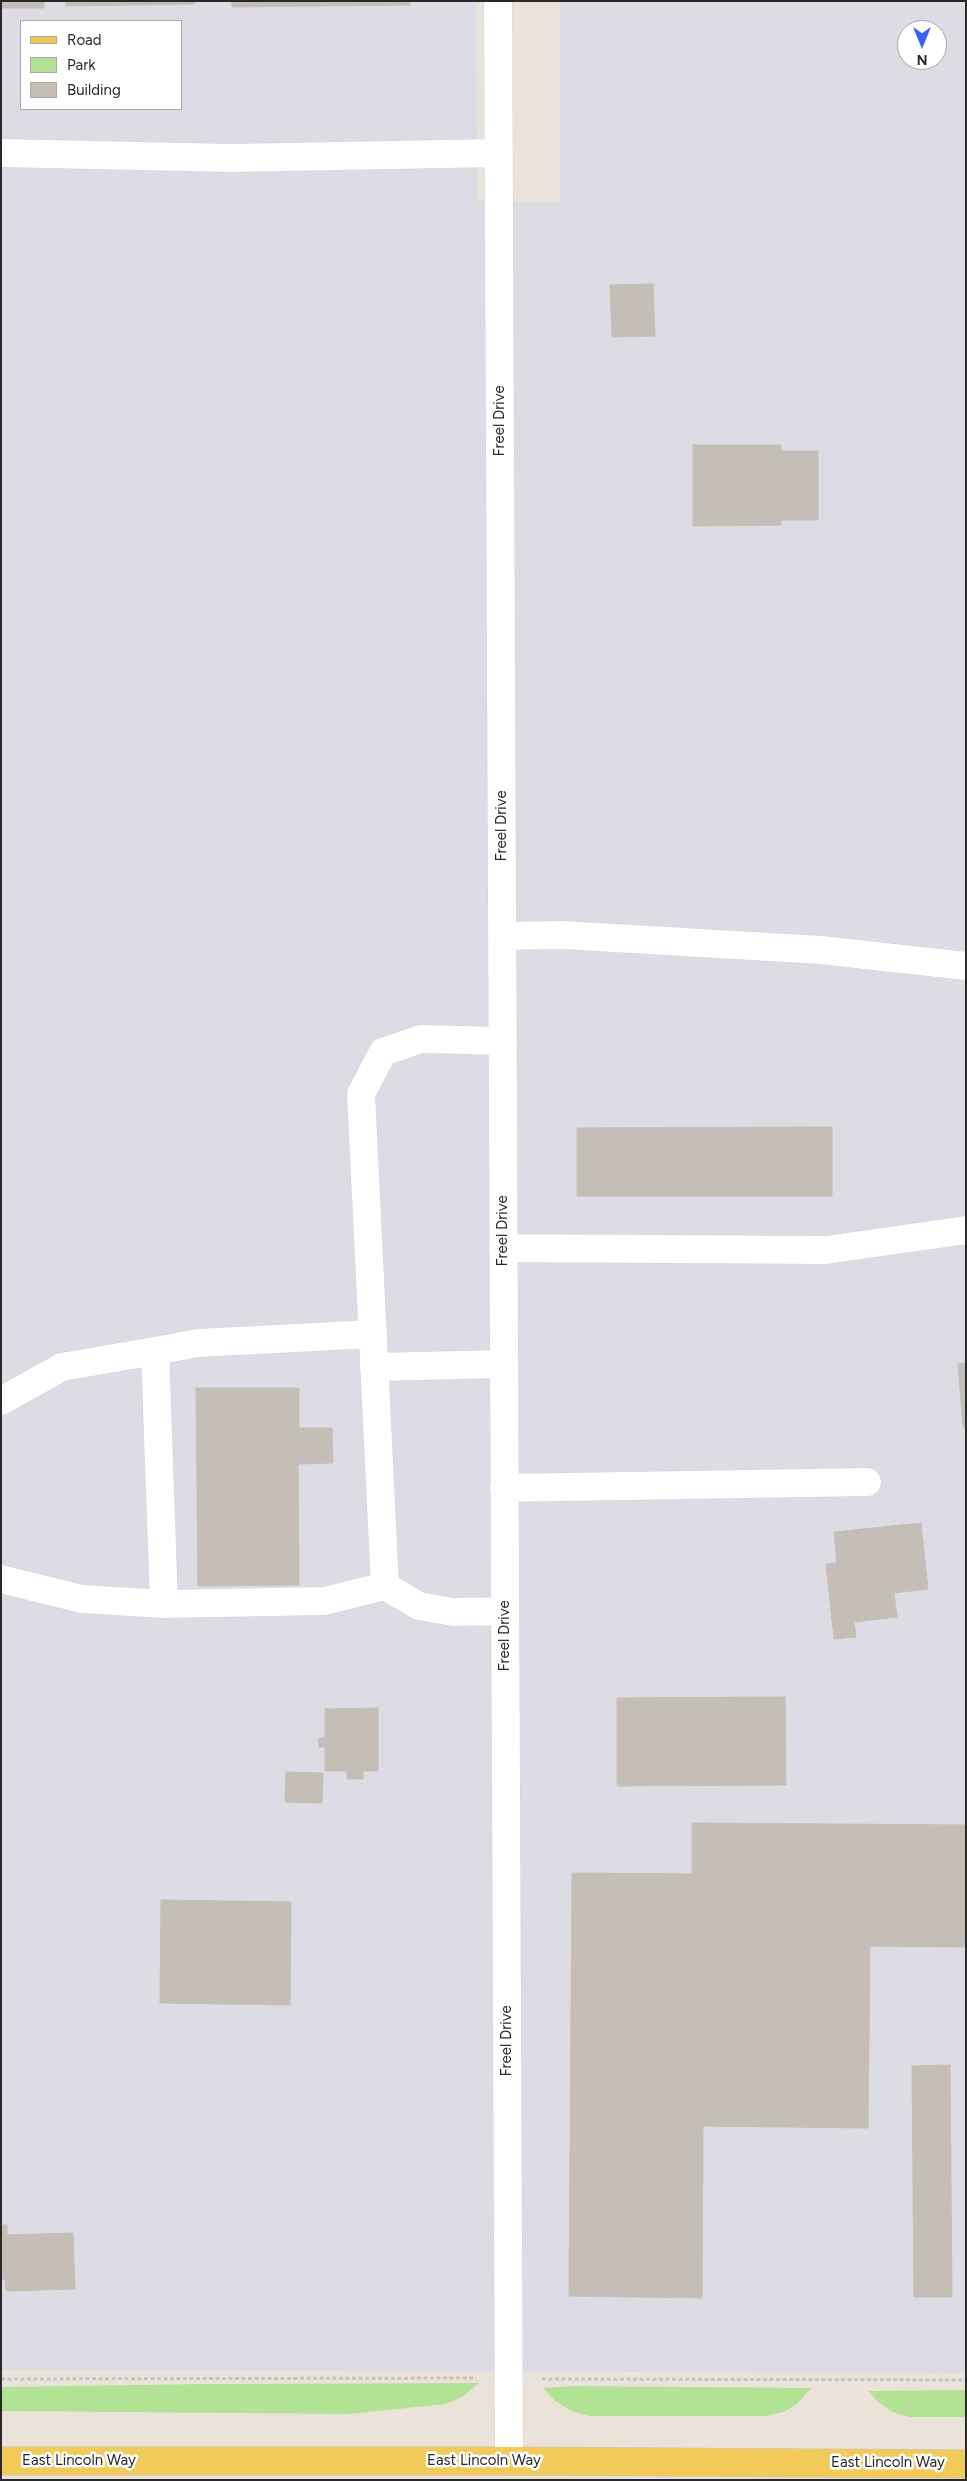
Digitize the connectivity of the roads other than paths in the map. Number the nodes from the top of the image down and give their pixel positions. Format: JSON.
{"nodes":[{"id":1,"x":498,"y":1,"type":"edge"},
{"id":2,"x":1,"y":153,"type":"edge"},
{"id":3,"x":498,"y":154,"type":"junction"},
{"id":4,"x":502,"y":936,"type":"junction"},
{"id":5,"x":966,"y":966,"type":"edge"},
{"id":6,"x":502,"y":1041,"type":"junction"},
{"id":7,"x":966,"y":1230,"type":"edge"},
{"id":8,"x":503,"y":1248,"type":"junction"},
{"id":9,"x":373,"y":1334,"type":"junction"},
{"id":10,"x":155,"y":1351,"type":"junction"},
{"id":11,"x":504,"y":1364,"type":"junction"},
{"id":12,"x":374,"y":1367,"type":"junction"},
{"id":13,"x":1,"y":1401,"type":"edge"},
{"id":14,"x":867,"y":1482,"type":"dead end"},
{"id":15,"x":504,"y":1488,"type":"junction"},
{"id":16,"x":1,"y":1579,"type":"edge"},
{"id":17,"x":385,"y":1586,"type":"junction"},
{"id":18,"x":164,"y":1604,"type":"junction"},
{"id":19,"x":505,"y":1611,"type":"junction"},
{"id":20,"x":509,"y":2461,"type":"junction"},
{"id":21,"x":1,"y":2462,"type":"edge"},
{"id":22,"x":966,"y":2464,"type":"edge"}],
"edges":[{"from":1,"to":3,"type":"street","name":"Freel Drive"},
{"from":2,"to":3,"type":"street"},
{"from":3,"to":4,"type":"street","name":"Freel Drive"},
{"from":4,"to":5,"type":"street"},
{"from":4,"to":6,"type":"street","name":"Freel Drive"},
{"from":6,"to":8,"type":"street","name":"Freel Drive"},
{"from":6,"to":9,"type":"street"},
{"from":7,"to":8,"type":"street"},
{"from":8,"to":11,"type":"street","name":"Freel Drive"},
{"from":9,"to":10,"type":"street"},
{"from":9,"to":12,"type":"street"},
{"from":10,"to":13,"type":"street"},
{"from":10,"to":18,"type":"street"},
{"from":11,"to":12,"type":"street"},
{"from":11,"to":15,"type":"street","name":"Freel Drive"},
{"from":12,"to":17,"type":"street"},
{"from":14,"to":15,"type":"street"},
{"from":15,"to":19,"type":"street","name":"Freel Drive"},
{"from":16,"to":18,"type":"street"},
{"from":17,"to":18,"type":"street"},
{"from":17,"to":19,"type":"street"},
{"from":19,"to":20,"type":"street","name":"Freel Drive"},
{"from":20,"to":21,"type":"main road","name":"East Lincoln Way"},
{"from":20,"to":22,"type":"main road","name":"East Lincoln Way"}]}
